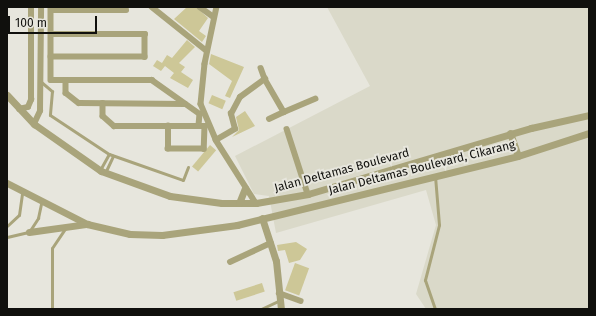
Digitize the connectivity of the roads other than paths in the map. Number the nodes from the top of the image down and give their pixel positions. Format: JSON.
{"nodes":[{"id":1,"x":31,"y":7,"type":"edge"},
{"id":2,"x":41,"y":7,"type":"edge"},
{"id":3,"x":152,"y":7,"type":"edge"},
{"id":4,"x":200,"y":7,"type":"edge"},
{"id":5,"x":217,"y":7,"type":"edge"},
{"id":6,"x":50,"y":8,"type":"edge"},
{"id":7,"x":108,"y":8,"type":"edge"},
{"id":8,"x":115,"y":8,"type":"edge"},
{"id":9,"x":126,"y":10,"type":"dead end"},
{"id":10,"x":31,"y":15,"type":"junction"},
{"id":11,"x":41,"y":15,"type":"junction"},
{"id":12,"x":214,"y":17,"type":"junction"},
{"id":13,"x":50,"y":34,"type":"junction"},
{"id":14,"x":207,"y":51,"type":"junction"},
{"id":15,"x":51,"y":57,"type":"junction"},
{"id":16,"x":261,"y":68,"type":"dead end"},
{"id":17,"x":266,"y":78,"type":"junction"},
{"id":18,"x":66,"y":80,"type":"junction"},
{"id":19,"x":40,"y":81,"type":"junction"},
{"id":20,"x":166,"y":90,"type":"junction"},
{"id":21,"x":7,"y":95,"type":"edge"},
{"id":22,"x":315,"y":99,"type":"dead end"},
{"id":23,"x":103,"y":103,"type":"junction"},
{"id":24,"x":166,"y":103,"type":"junction"},
{"id":25,"x":185,"y":104,"type":"junction"},
{"id":26,"x":19,"y":110,"type":"junction"},
{"id":27,"x":284,"y":112,"type":"junction"},
{"id":28,"x":589,"y":115,"type":"edge"},
{"id":29,"x":269,"y":119,"type":"dead end"},
{"id":30,"x":34,"y":124,"type":"junction"},
{"id":31,"x":168,"y":126,"type":"junction"},
{"id":32,"x":199,"y":126,"type":"junction"},
{"id":33,"x":287,"y":128,"type":"dead end"},
{"id":34,"x":510,"y":133,"type":"junction"},
{"id":35,"x":589,"y":133,"type":"edge"},
{"id":36,"x":216,"y":140,"type":"junction"},
{"id":37,"x":111,"y":155,"type":"junction"},
{"id":38,"x":518,"y":156,"type":"junction"},
{"id":39,"x":188,"y":167,"type":"dead end"},
{"id":40,"x":102,"y":171,"type":"junction"},
{"id":41,"x":434,"y":174,"type":"junction"},
{"id":42,"x":7,"y":183,"type":"edge"},
{"id":43,"x":246,"y":188,"type":"junction"},
{"id":44,"x":22,"y":194,"type":"junction"},
{"id":45,"x":308,"y":194,"type":"junction"},
{"id":46,"x":239,"y":203,"type":"junction"},
{"id":47,"x":256,"y":203,"type":"junction"},
{"id":48,"x":41,"y":204,"type":"junction"},
{"id":49,"x":262,"y":218,"type":"junction"},
{"id":50,"x":87,"y":224,"type":"junction"},
{"id":51,"x":7,"y":226,"type":"edge"},
{"id":52,"x":65,"y":228,"type":"junction"},
{"id":53,"x":29,"y":232,"type":"junction"},
{"id":54,"x":7,"y":237,"type":"edge"},
{"id":55,"x":271,"y":243,"type":"junction"},
{"id":56,"x":230,"y":262,"type":"dead end"},
{"id":57,"x":280,"y":297,"type":"junction"},
{"id":58,"x":301,"y":301,"type":"dead end"},
{"id":59,"x":52,"y":309,"type":"edge"},
{"id":60,"x":260,"y":309,"type":"edge"},
{"id":61,"x":281,"y":309,"type":"edge"},
{"id":62,"x":435,"y":309,"type":"edge"}],
"edges":[{"from":1,"to":10,"type":"street"},
{"from":2,"to":11,"type":"street"},
{"from":3,"to":14,"type":"street"},
{"from":4,"to":12,"type":"street"},
{"from":5,"to":12,"type":"street"},
{"from":6,"to":7,"type":"street"},
{"from":6,"to":13,"type":"street"},
{"from":7,"to":8,"type":"street"},
{"from":8,"to":9,"type":"street"},
{"from":10,"to":11,"type":"street"},
{"from":10,"to":26,"type":"street"},
{"from":11,"to":19,"type":"street"},
{"from":12,"to":14,"type":"street"},
{"from":13,"to":15,"type":"street"},
{"from":13,"to":15,"type":"street"},
{"from":14,"to":36,"type":"street"},
{"from":15,"to":18,"type":"street"},
{"from":16,"to":17,"type":"street"},
{"from":17,"to":27,"type":"street"},
{"from":17,"to":36,"type":"street"},
{"from":18,"to":20,"type":"street"},
{"from":18,"to":23,"type":"street"},
{"from":19,"to":30,"type":"street"},
{"from":19,"to":37,"type":"lane"},
{"from":20,"to":24,"type":"street"},
{"from":20,"to":25,"type":"street"},
{"from":21,"to":26,"type":"street","name":"Jalan Deltamas Boulevard"},
{"from":22,"to":27,"type":"street"},
{"from":23,"to":24,"type":"street"},
{"from":23,"to":31,"type":"street"},
{"from":24,"to":25,"type":"street"},
{"from":25,"to":32,"type":"street"},
{"from":26,"to":30,"type":"street","name":"Jalan Deltamas Boulevard"},
{"from":27,"to":29,"type":"street"},
{"from":28,"to":34,"type":"street","name":"Jalan Deltamas Boulevard"},
{"from":30,"to":40,"type":"street","name":"Jalan Deltamas Boulevard"},
{"from":31,"to":32,"type":"street"},
{"from":31,"to":32,"type":"street"},
{"from":33,"to":45,"type":"street"},
{"from":34,"to":38,"type":"street"},
{"from":34,"to":45,"type":"street","name":"Jalan Deltamas Boulevard"},
{"from":35,"to":38,"type":"street","name":"Jalan Deltamas Boulevard, Cikarang"},
{"from":36,"to":43,"type":"street"},
{"from":37,"to":39,"type":"lane"},
{"from":37,"to":40,"type":"lane"},
{"from":37,"to":40,"type":"lane"},
{"from":38,"to":41,"type":"street","name":"Jalan Deltamas Boulevard, Cikarang"},
{"from":40,"to":46,"type":"street","name":"Jalan Deltamas Boulevard"},
{"from":41,"to":49,"type":"street","name":"Jalan Deltamas Boulevard, Cikarang"},
{"from":41,"to":62,"type":"lane"},
{"from":42,"to":44,"type":"street","name":"Jalan Deltamas Boulevard, Cikarang"},
{"from":43,"to":46,"type":"street"},
{"from":43,"to":47,"type":"street"},
{"from":44,"to":48,"type":"street","name":"Jalan Deltamas Boulevard, Cikarang"},
{"from":44,"to":51,"type":"lane"},
{"from":45,"to":47,"type":"street","name":"Jalan Deltamas Boulevard"},
{"from":46,"to":47,"type":"street","name":"Jalan Deltamas Boulevard"},
{"from":48,"to":50,"type":"street","name":"Jalan Deltamas Boulevard, Cikarang"},
{"from":48,"to":53,"type":"lane"},
{"from":49,"to":50,"type":"street","name":"Jalan Deltamas Boulevard, Cikarang"},
{"from":49,"to":55,"type":"street"},
{"from":50,"to":52,"type":"street"},
{"from":52,"to":53,"type":"street"},
{"from":52,"to":59,"type":"lane"},
{"from":53,"to":54,"type":"lane"},
{"from":55,"to":56,"type":"street"},
{"from":55,"to":57,"type":"street"},
{"from":57,"to":58,"type":"street"},
{"from":57,"to":60,"type":"lane"},
{"from":57,"to":61,"type":"street"}]}
